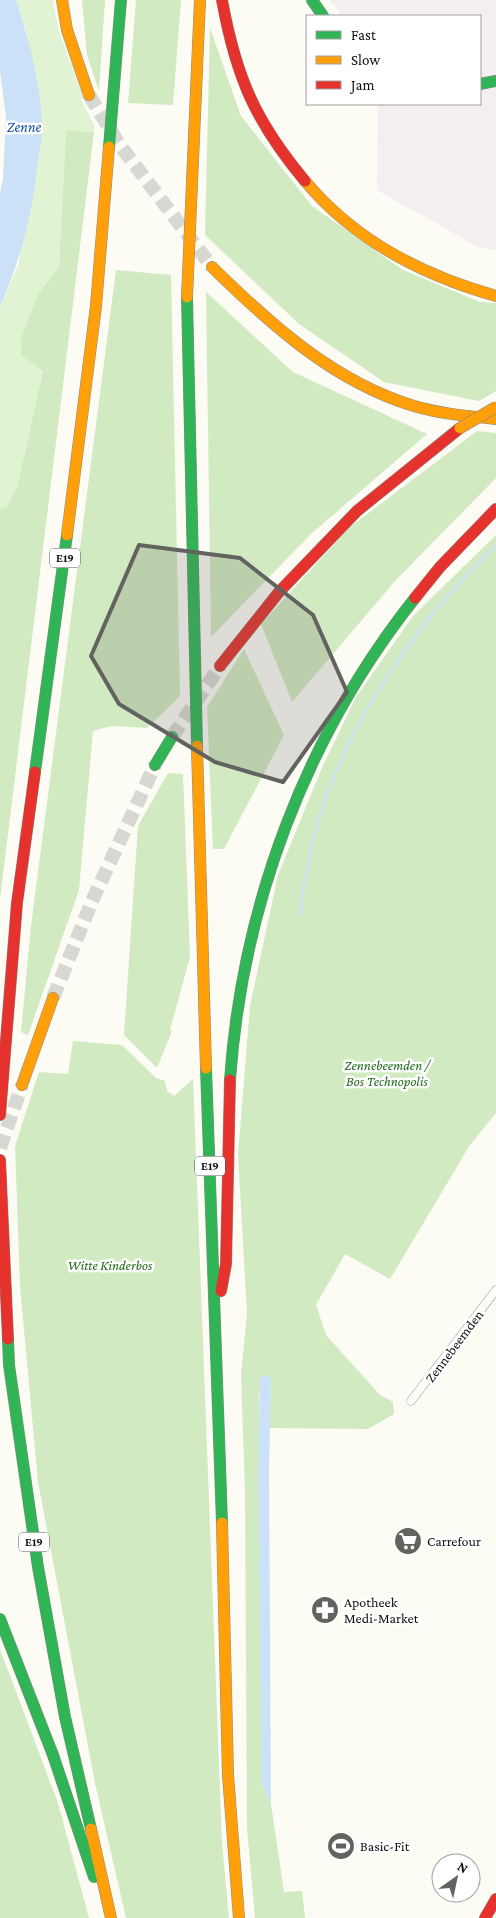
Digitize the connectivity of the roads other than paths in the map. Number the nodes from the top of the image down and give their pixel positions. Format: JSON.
{"nodes":[{"id":1,"x":62,"y":0,"type":"edge"},
{"id":2,"x":121,"y":0,"type":"edge"},
{"id":3,"x":200,"y":0,"type":"edge"},
{"id":4,"x":222,"y":0,"type":"edge"},
{"id":5,"x":312,"y":0,"type":"edge"},
{"id":6,"x":322,"y":15,"type":"edge"},
{"id":7,"x":496,"y":81,"type":"edge"},
{"id":8,"x":481,"y":84,"type":"edge"},
{"id":9,"x":89,"y":95,"type":"tunnel mouth"},
{"id":10,"x":212,"y":267,"type":"tunnel mouth"},
{"id":11,"x":496,"y":296,"type":"edge"},
{"id":12,"x":496,"y":407,"type":"edge"},
{"id":13,"x":496,"y":419,"type":"edge"},
{"id":14,"x":496,"y":509,"type":"edge"},
{"id":15,"x":220,"y":666,"type":"tunnel mouth"},
{"id":16,"x":172,"y":737,"type":"tunnel mouth"},
{"id":17,"x":155,"y":765,"type":"tunnel mouth"},
{"id":18,"x":53,"y":998,"type":"tunnel mouth"},
{"id":19,"x":22,"y":1085,"type":"tunnel mouth"},
{"id":20,"x":0,"y":1115,"type":"edge"},
{"id":21,"x":0,"y":1160,"type":"edge"},
{"id":22,"x":496,"y":1290,"type":"edge"},
{"id":23,"x":216,"y":1314,"type":"junction"},
{"id":24,"x":411,"y":1401,"type":"dead end"},
{"id":25,"x":0,"y":1619,"type":"edge"},
{"id":26,"x":496,"y":1899,"type":"edge"},
{"id":27,"x":107,"y":1918,"type":"edge"},
{"id":28,"x":111,"y":1918,"type":"edge"},
{"id":29,"x":239,"y":1918,"type":"edge"},
{"id":30,"x":485,"y":1918,"type":"edge"}],
"edges":[{"from":1,"to":9,"type":"main road"},
{"from":2,"to":20,"type":"main road","number":"E19"},
{"from":3,"to":23,"type":"main road","number":"E19"},
{"from":4,"to":11,"type":"main road"},
{"from":5,"to":6,"type":"main road"},
{"from":7,"to":8,"type":"main road"},
{"from":10,"to":13,"type":"main road"},
{"from":12,"to":15,"type":"main road","bridge":true},
{"from":14,"to":23,"type":"main road"},
{"from":16,"to":17,"type":"main road"},
{"from":18,"to":19,"type":"main road"},
{"from":21,"to":28,"type":"main road","number":"E19"},
{"from":22,"to":24,"type":"street","name":"Zennebeemden"},
{"from":23,"to":29,"type":"main road","number":"E19"},
{"from":25,"to":27,"type":"main road"},
{"from":26,"to":30,"type":"main road"}]}
